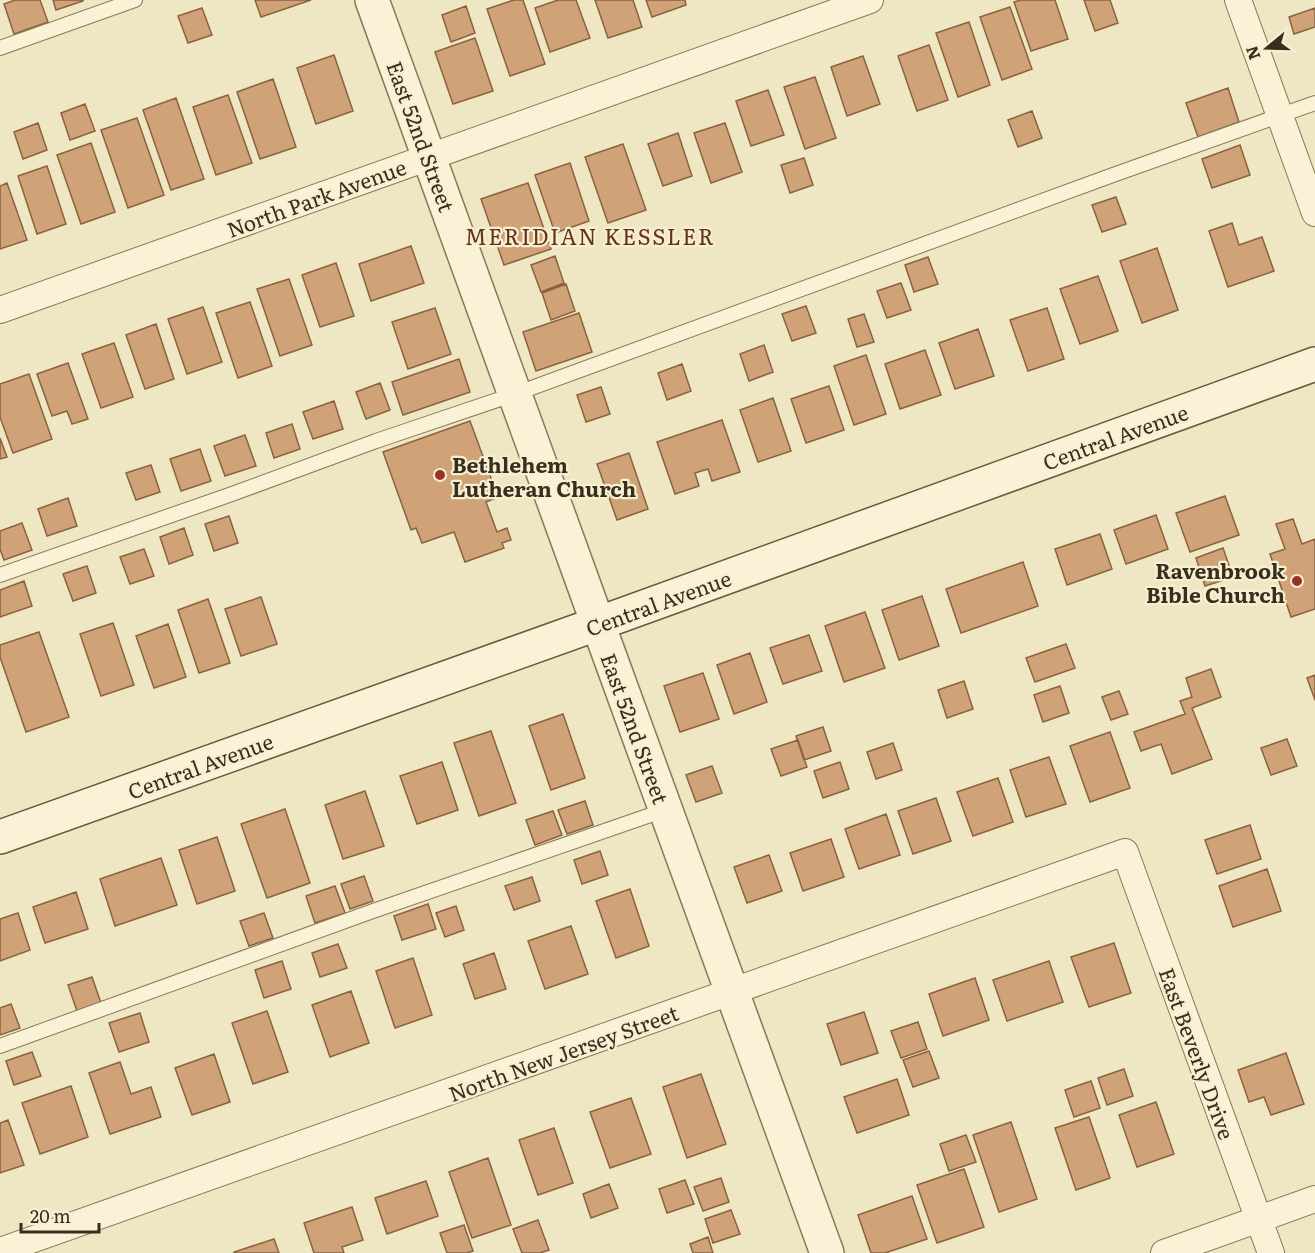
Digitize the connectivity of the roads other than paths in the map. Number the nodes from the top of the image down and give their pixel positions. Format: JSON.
{"nodes":[{"id":1,"x":135,"y":0,"type":"edge"},
{"id":2,"x":372,"y":0,"type":"edge"},
{"id":3,"x":870,"y":0,"type":"edge"},
{"id":4,"x":1238,"y":0,"type":"edge"},
{"id":5,"x":0,"y":48,"type":"edge"},
{"id":6,"x":1315,"y":103,"type":"edge"},
{"id":7,"x":1280,"y":115,"type":"junction"},
{"id":8,"x":429,"y":157,"type":"junction"},
{"id":9,"x":1315,"y":213,"type":"edge"},
{"id":10,"x":0,"y":310,"type":"edge"},
{"id":11,"x":1315,"y":364,"type":"edge"},
{"id":12,"x":515,"y":394,"type":"junction"},
{"id":13,"x":0,"y":575,"type":"edge"},
{"id":14,"x":598,"y":624,"type":"junction"},
{"id":15,"x":666,"y":810,"type":"junction"},
{"id":16,"x":0,"y":837,"type":"edge"},
{"id":17,"x":1125,"y":852,"type":"joint"},
{"id":18,"x":732,"y":991,"type":"junction"},
{"id":19,"x":0,"y":1046,"type":"edge"},
{"id":20,"x":1315,"y":1199,"type":"edge"},
{"id":21,"x":1258,"y":1220,"type":"junction"},
{"id":22,"x":0,"y":1251,"type":"edge"},
{"id":23,"x":827,"y":1253,"type":"edge"},
{"id":24,"x":1164,"y":1253,"type":"edge"},
{"id":25,"x":1271,"y":1253,"type":"edge"}],
"edges":[{"from":1,"to":5,"type":"lane"},
{"from":2,"to":8,"type":"main road","name":"East 52nd Street"},
{"from":3,"to":8,"type":"street","name":"North Park Avenue"},
{"from":4,"to":7,"type":"street"},
{"from":6,"to":7,"type":"lane"},
{"from":7,"to":9,"type":"street"},
{"from":7,"to":12,"type":"lane"},
{"from":8,"to":10,"type":"street","name":"North Park Avenue"},
{"from":8,"to":12,"type":"main road","name":"East 52nd Street"},
{"from":11,"to":14,"type":"main road","name":"Central Avenue"},
{"from":12,"to":13,"type":"lane"},
{"from":12,"to":14,"type":"main road","name":"East 52nd Street"},
{"from":14,"to":15,"type":"main road","name":"East 52nd Street"},
{"from":14,"to":16,"type":"main road","name":"Central Avenue"},
{"from":15,"to":18,"type":"main road","name":"East 52nd Street"},
{"from":15,"to":19,"type":"lane"},
{"from":17,"to":18,"type":"street","name":"North New Jersey Street"},
{"from":17,"to":21,"type":"street","name":"East Beverly Drive"},
{"from":18,"to":22,"type":"street","name":"North New Jersey Street"},
{"from":18,"to":23,"type":"main road","name":"East 52nd Street"},
{"from":20,"to":21,"type":"street"},
{"from":21,"to":24,"type":"street"},
{"from":21,"to":25,"type":"street","name":"East Beverly Drive"}]}
